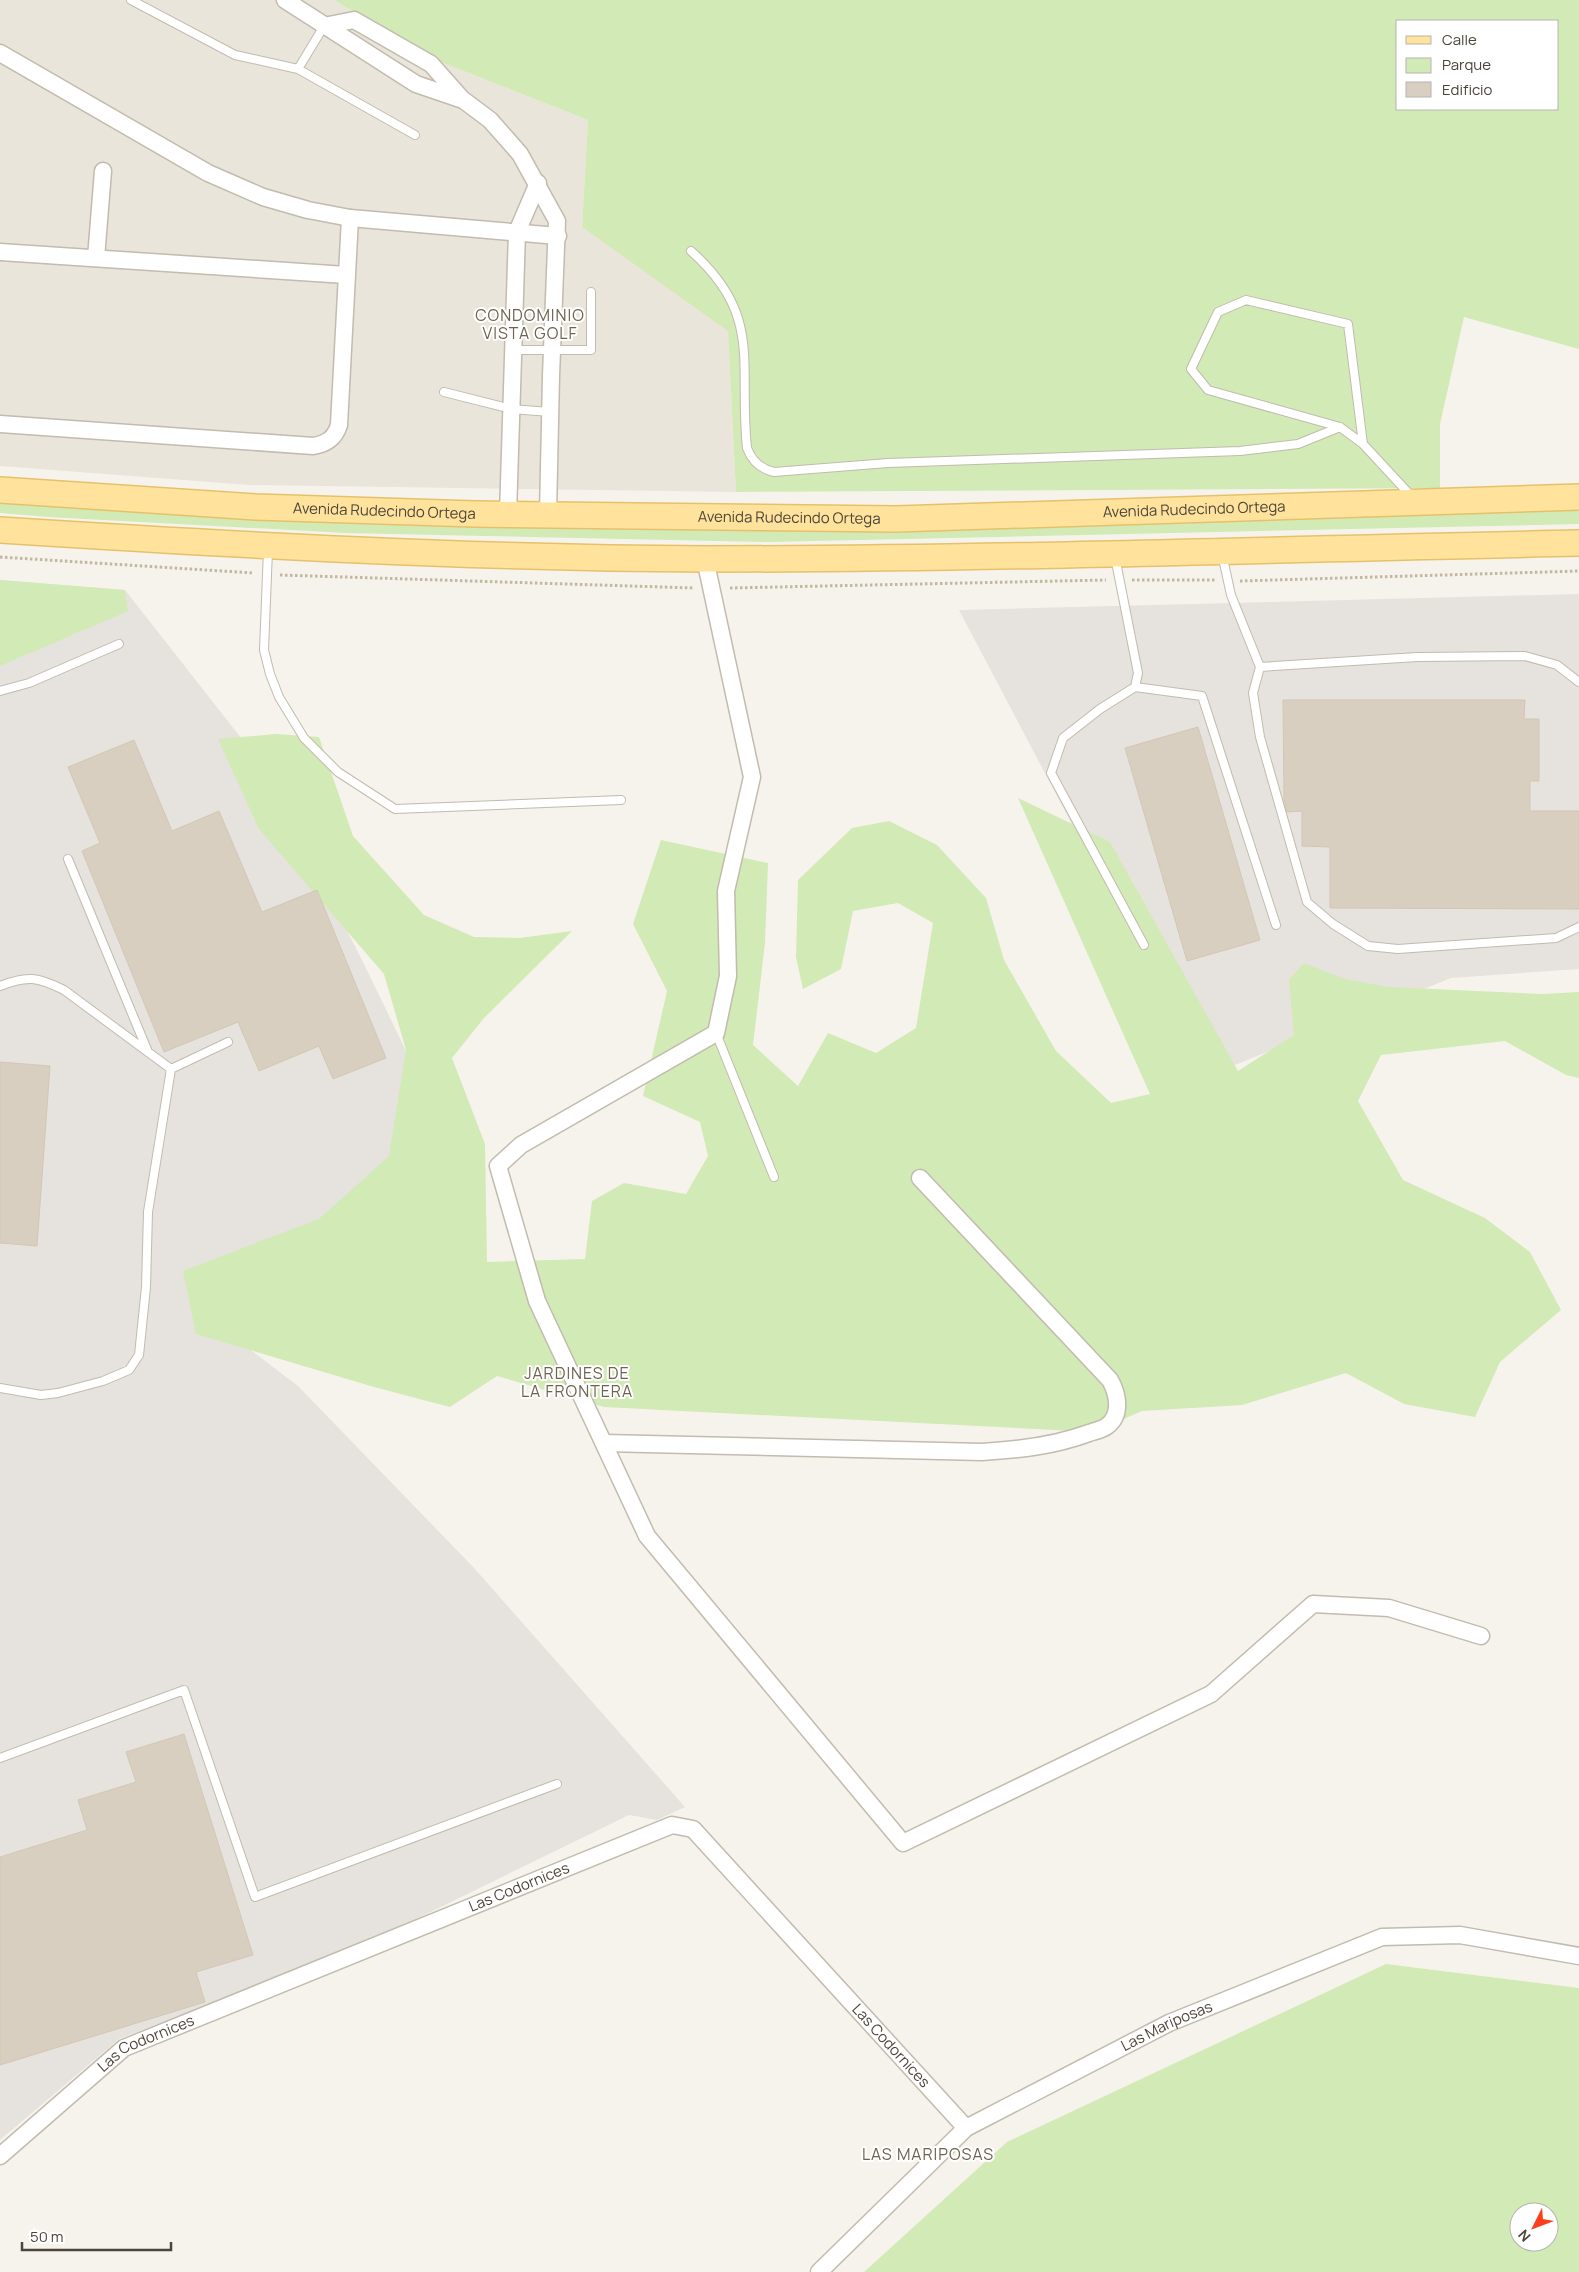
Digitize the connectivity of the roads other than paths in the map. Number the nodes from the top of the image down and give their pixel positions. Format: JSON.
{"nodes":[{"id":1,"x":131,"y":0,"type":"edge"},
{"id":2,"x":285,"y":0,"type":"edge"},
{"id":3,"x":324,"y":26,"type":"junction"},
{"id":4,"x":0,"y":53,"type":"edge"},
{"id":5,"x":298,"y":69,"type":"junction"},
{"id":6,"x":462,"y":99,"type":"junction"},
{"id":7,"x":415,"y":135,"type":"dead end"},
{"id":8,"x":103,"y":171,"type":"dead end"},
{"id":9,"x":538,"y":183,"type":"junction"},
{"id":10,"x":350,"y":218,"type":"junction"},
{"id":11,"x":517,"y":232,"type":"junction"},
{"id":12,"x":558,"y":236,"type":"junction"},
{"id":13,"x":690,"y":251,"type":"dead end"},
{"id":14,"x":0,"y":252,"type":"edge"},
{"id":15,"x":96,"y":258,"type":"junction"},
{"id":16,"x":346,"y":274,"type":"junction"},
{"id":17,"x":591,"y":292,"type":"dead end"},
{"id":18,"x":513,"y":350,"type":"junction"},
{"id":19,"x":552,"y":350,"type":"junction"},
{"id":20,"x":444,"y":392,"type":"dead end"},
{"id":21,"x":511,"y":409,"type":"junction"},
{"id":22,"x":550,"y":412,"type":"junction"},
{"id":23,"x":0,"y":424,"type":"edge"},
{"id":24,"x":1340,"y":426,"type":"junction"},
{"id":25,"x":1363,"y":444,"type":"junction"},
{"id":26,"x":0,"y":490,"type":"edge"},
{"id":27,"x":1579,"y":497,"type":"edge"},
{"id":28,"x":1415,"y":500,"type":"junction"},
{"id":29,"x":508,"y":514,"type":"junction"},
{"id":30,"x":548,"y":514,"type":"junction"},
{"id":31,"x":0,"y":530,"type":"edge"},
{"id":32,"x":1579,"y":543,"type":"edge"},
{"id":33,"x":269,"y":547,"type":"junction"},
{"id":34,"x":1222,"y":551,"type":"junction"},
{"id":35,"x":1115,"y":553,"type":"junction"},
{"id":36,"x":705,"y":559,"type":"junction"},
{"id":37,"x":119,"y":644,"type":"dead end"},
{"id":38,"x":1260,"y":667,"type":"junction"},
{"id":39,"x":1579,"y":682,"type":"edge"},
{"id":40,"x":1135,"y":687,"type":"junction"},
{"id":41,"x":0,"y":691,"type":"edge"},
{"id":42,"x":622,"y":800,"type":"dead end"},
{"id":43,"x":68,"y":859,"type":"dead end"},
{"id":44,"x":1276,"y":925,"type":"dead end"},
{"id":45,"x":1579,"y":927,"type":"edge"},
{"id":46,"x":1144,"y":945,"type":"dead end"},
{"id":47,"x":0,"y":986,"type":"edge"},
{"id":48,"x":716,"y":1033,"type":"junction"},
{"id":49,"x":228,"y":1042,"type":"dead end"},
{"id":50,"x":148,"y":1052,"type":"junction"},
{"id":51,"x":171,"y":1069,"type":"junction"},
{"id":52,"x":774,"y":1177,"type":"dead end"},
{"id":53,"x":920,"y":1178,"type":"dead end"},
{"id":54,"x":0,"y":1388,"type":"edge"},
{"id":55,"x":604,"y":1443,"type":"junction"},
{"id":56,"x":1481,"y":1636,"type":"dead end"},
{"id":57,"x":0,"y":1758,"type":"edge"},
{"id":58,"x":557,"y":1784,"type":"dead end"},
{"id":59,"x":1579,"y":1956,"type":"edge"},
{"id":60,"x":966,"y":2128,"type":"junction"},
{"id":61,"x":0,"y":2156,"type":"edge"},
{"id":62,"x":819,"y":2272,"type":"edge"}],
"edges":[{"from":1,"to":5,"type":"lane"},
{"from":2,"to":3,"type":"street"},
{"from":3,"to":5,"type":"lane"},
{"from":3,"to":6,"type":"street"},
{"from":3,"to":6,"type":"street"},
{"from":4,"to":10,"type":"street"},
{"from":5,"to":7,"type":"lane"},
{"from":6,"to":9,"type":"street"},
{"from":8,"to":15,"type":"street"},
{"from":9,"to":11,"type":"street"},
{"from":9,"to":12,"type":"street"},
{"from":10,"to":11,"type":"street"},
{"from":10,"to":16,"type":"street"},
{"from":11,"to":12,"type":"street"},
{"from":11,"to":18,"type":"street"},
{"from":12,"to":19,"type":"street"},
{"from":13,"to":24,"type":"lane"},
{"from":14,"to":15,"type":"street"},
{"from":15,"to":16,"type":"street"},
{"from":16,"to":23,"type":"street"},
{"from":17,"to":19,"type":"lane"},
{"from":18,"to":19,"type":"lane"},
{"from":18,"to":21,"type":"street"},
{"from":19,"to":22,"type":"street"},
{"from":20,"to":21,"type":"lane"},
{"from":21,"to":22,"type":"lane"},
{"from":21,"to":29,"type":"street"},
{"from":22,"to":30,"type":"street"},
{"from":24,"to":25,"type":"lane"},
{"from":24,"to":25,"type":"lane"},
{"from":25,"to":28,"type":"lane"},
{"from":26,"to":29,"type":"main road","name":"Avenida Rudecindo Ortega"},
{"from":27,"to":28,"type":"main road","name":"Avenida Rudecindo Ortega"},
{"from":28,"to":30,"type":"main road","name":"Avenida Rudecindo Ortega"},
{"from":29,"to":30,"type":"main road","name":"Avenida Rudecindo Ortega"},
{"from":31,"to":33,"type":"main road"},
{"from":32,"to":34,"type":"main road"},
{"from":33,"to":36,"type":"main road"},
{"from":33,"to":42,"type":"lane"},
{"from":34,"to":35,"type":"main road"},
{"from":34,"to":38,"type":"lane"},
{"from":35,"to":36,"type":"main road"},
{"from":35,"to":40,"type":"lane"},
{"from":36,"to":48,"type":"street"},
{"from":37,"to":41,"type":"lane"},
{"from":38,"to":39,"type":"lane"},
{"from":38,"to":45,"type":"lane"},
{"from":40,"to":44,"type":"lane"},
{"from":40,"to":46,"type":"lane"},
{"from":43,"to":50,"type":"lane"},
{"from":47,"to":50,"type":"lane"},
{"from":48,"to":52,"type":"lane"},
{"from":48,"to":55,"type":"street"},
{"from":49,"to":51,"type":"lane"},
{"from":50,"to":51,"type":"lane"},
{"from":51,"to":54,"type":"lane"},
{"from":53,"to":55,"type":"street"},
{"from":55,"to":56,"type":"street"},
{"from":57,"to":58,"type":"lane"},
{"from":59,"to":60,"type":"street","name":"Las Mariposas"},
{"from":60,"to":61,"type":"street","name":"Las Codornices"},
{"from":60,"to":62,"type":"street","name":"Las Mariposas"}]}
